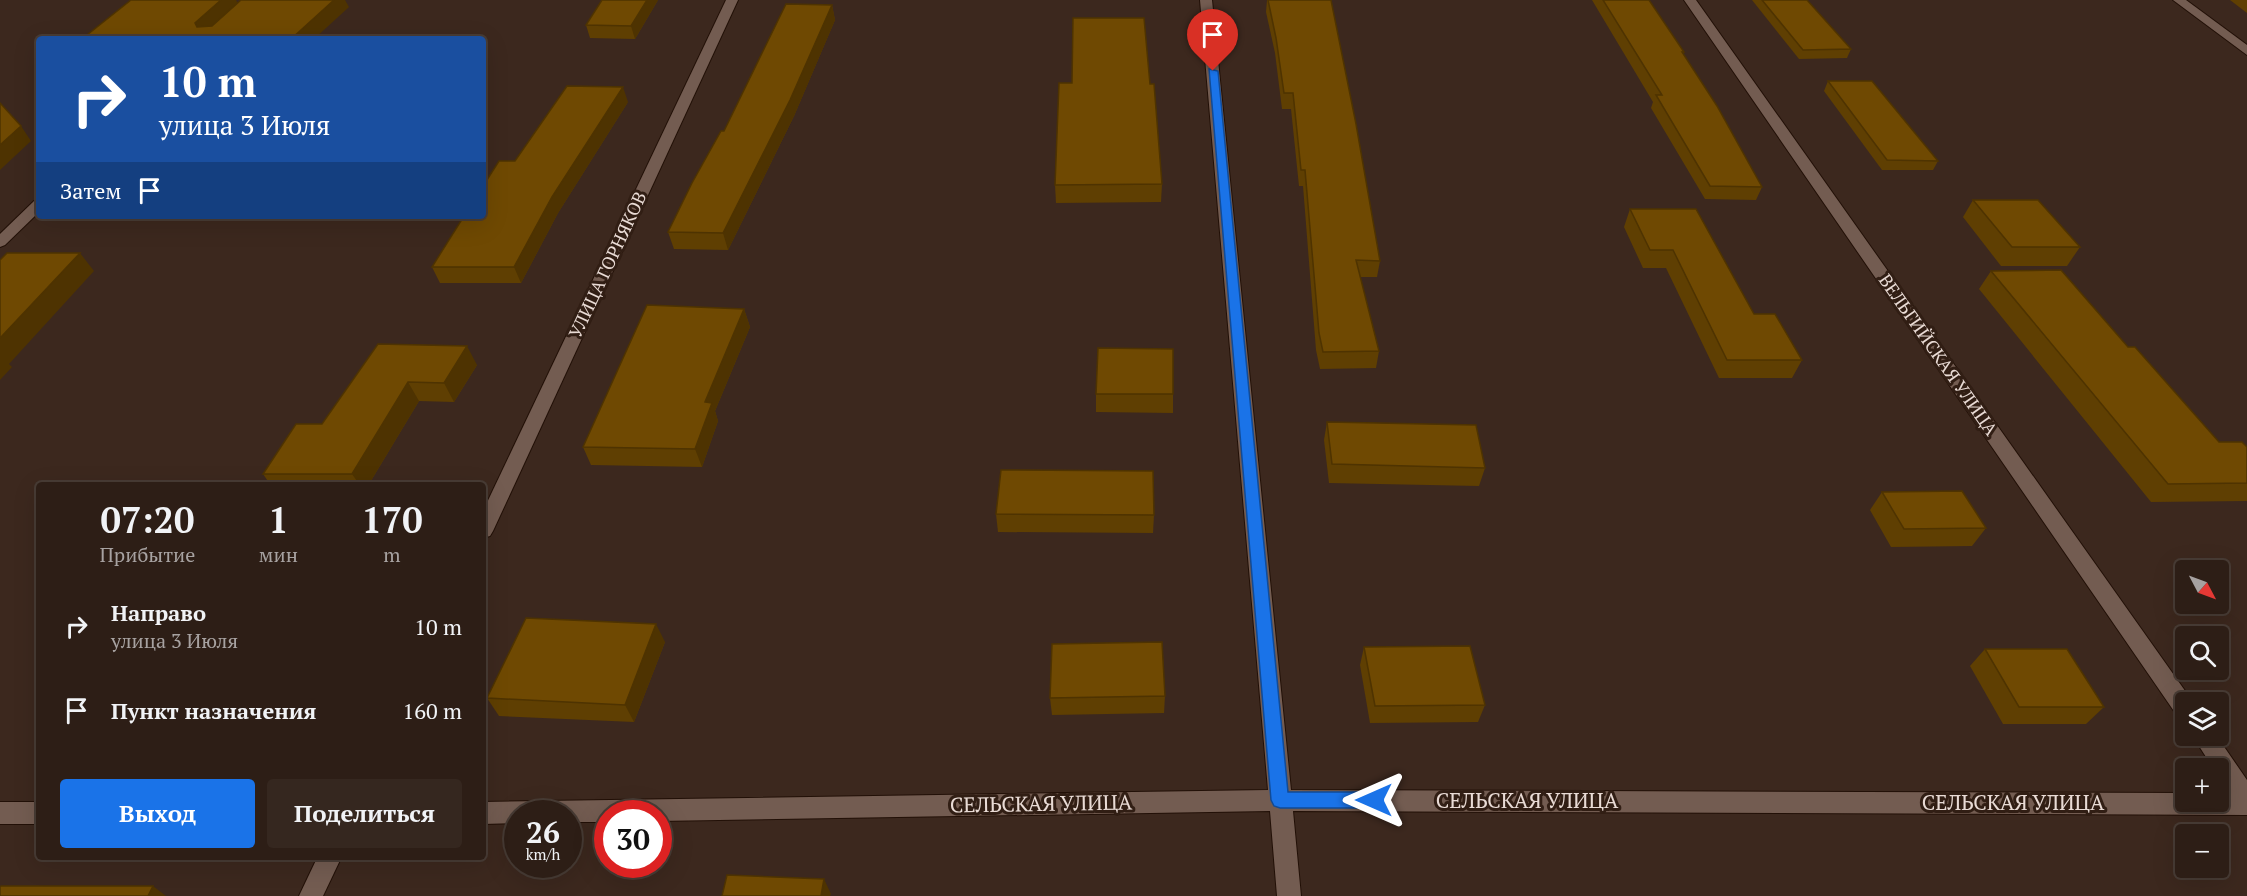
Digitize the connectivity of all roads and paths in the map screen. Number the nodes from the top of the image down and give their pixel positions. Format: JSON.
{"nodes":[{"id":1,"x":732,"y":0,"type":"edge"},
{"id":2,"x":1206,"y":0,"type":"edge"},
{"id":3,"x":1690,"y":0,"type":"edge"},
{"id":4,"x":2179,"y":0,"type":"edge"},
{"id":5,"x":2247,"y":51,"type":"edge"},
{"id":6,"x":36,"y":207,"type":"edge"},
{"id":7,"x":0,"y":242,"type":"edge"},
{"id":8,"x":486,"y":525,"type":"edge"},
{"id":9,"x":2175,"y":694,"type":"edge"},
{"id":10,"x":2211,"y":746,"type":"edge"},
{"id":11,"x":2247,"y":799,"type":"edge"},
{"id":12,"x":1280,"y":800,"type":"junction"},
{"id":13,"x":2247,"y":804,"type":"edge"},
{"id":14,"x":0,"y":813,"type":"edge"},
{"id":15,"x":36,"y":813,"type":"edge"},
{"id":16,"x":486,"y":813,"type":"edge"},
{"id":17,"x":328,"y":860,"type":"edge"},
{"id":18,"x":311,"y":896,"type":"edge"},
{"id":19,"x":1289,"y":896,"type":"edge"}],
"edges":[{"from":1,"to":8,"type":"street","name":"УЛИЦА ГОРНЯКОВ"},
{"from":2,"to":12,"type":"street"},
{"from":3,"to":9,"type":"street","name":"ВЕЛЬГИЙСКАЯ УЛИЦА"},
{"from":4,"to":5,"type":"street"},
{"from":6,"to":7,"type":"street"},
{"from":10,"to":11,"type":"street"},
{"from":12,"to":13,"type":"street","name":"СЕЛЬСКАЯ УЛИЦА"},
{"from":12,"to":16,"type":"street","name":"СЕЛЬСКАЯ УЛИЦА"},
{"from":12,"to":19,"type":"street"},
{"from":14,"to":15,"type":"street"},
{"from":17,"to":18,"type":"street"}]}
